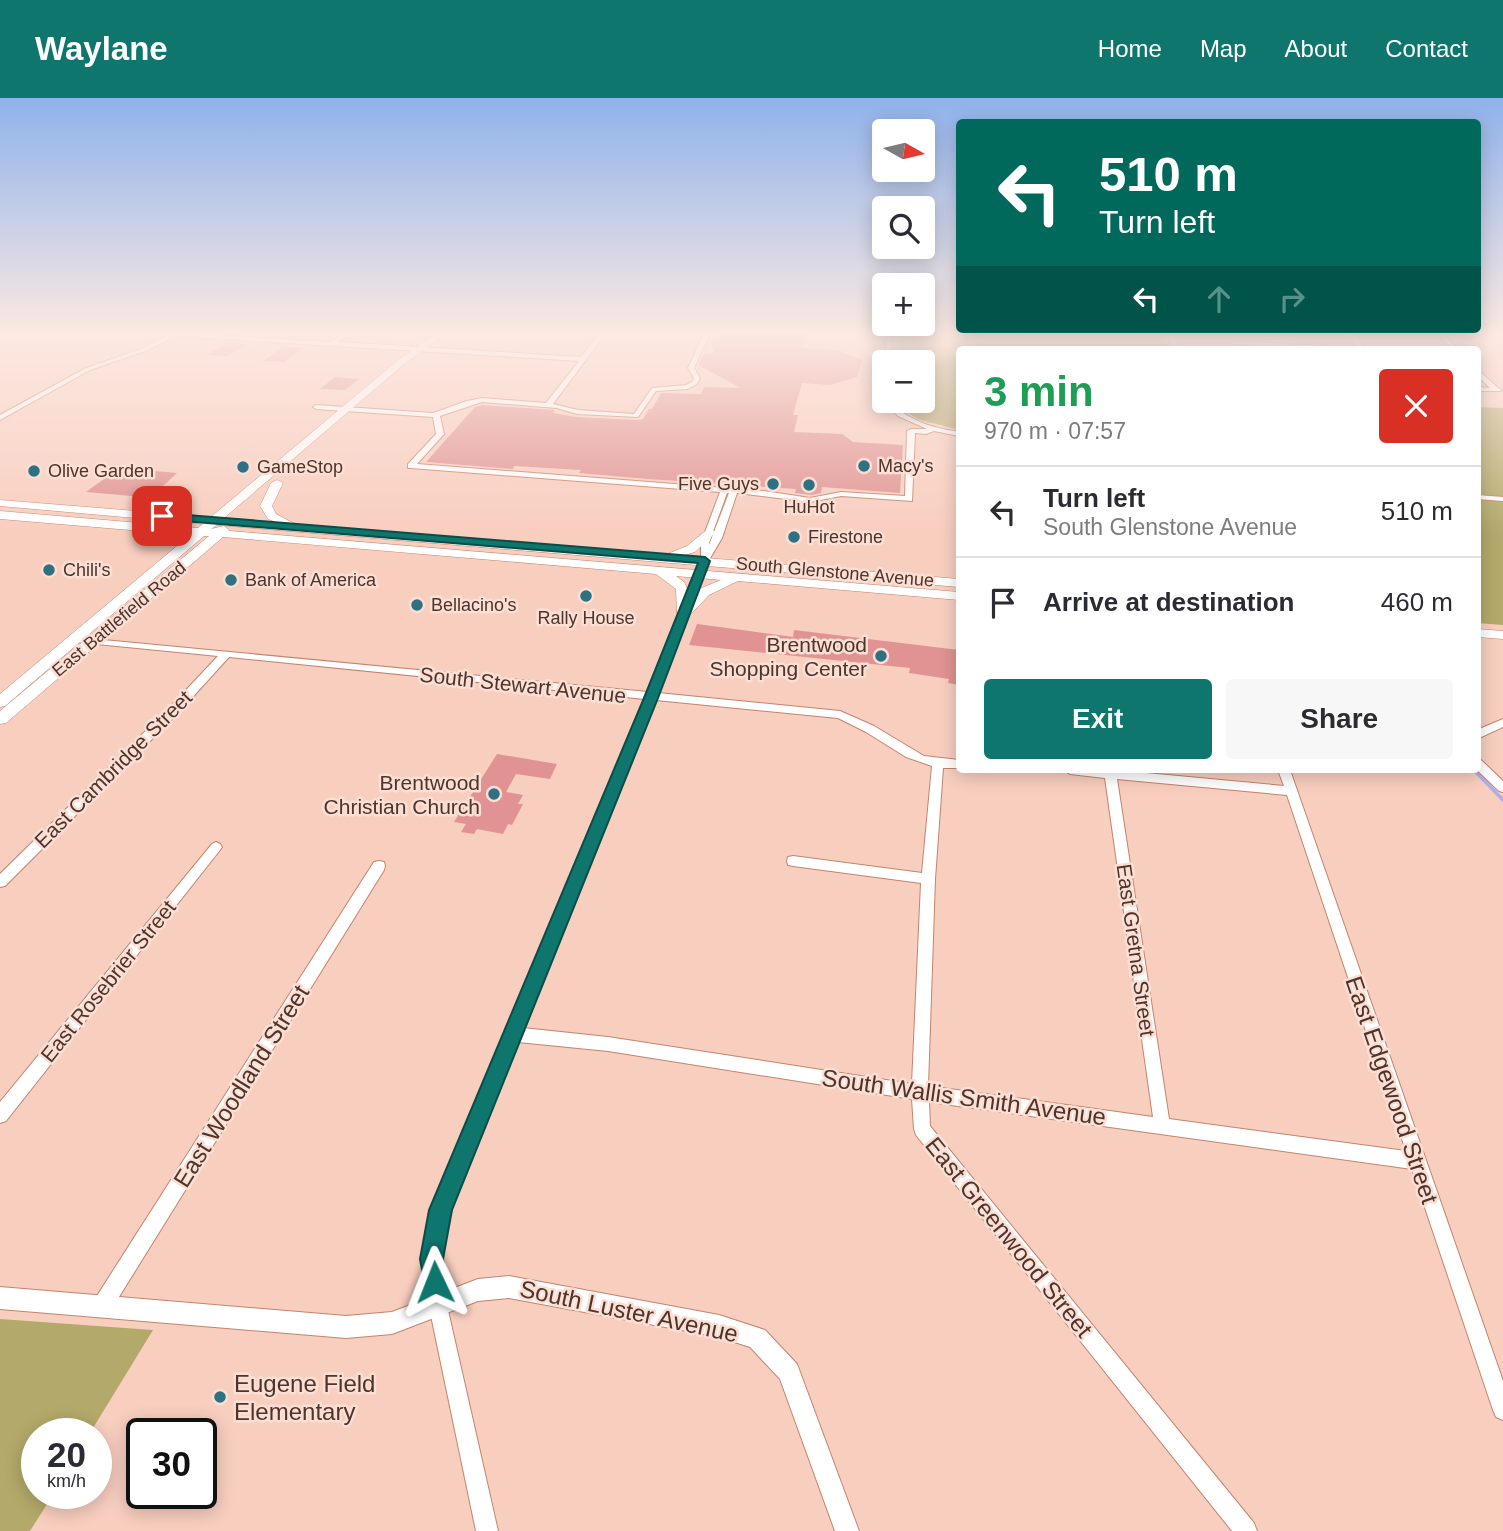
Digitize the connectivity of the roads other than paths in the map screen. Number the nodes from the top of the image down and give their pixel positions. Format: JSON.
{"nodes":[{"id":1,"x":33,"y":400,"type":"edge"},
{"id":2,"x":363,"y":400,"type":"edge"},
{"id":3,"x":552,"y":400,"type":"edge"},
{"id":4,"x":647,"y":400,"type":"edge"},
{"id":5,"x":548,"y":405,"type":"junction"},
{"id":6,"x":316,"y":407,"type":"dead end"},
{"id":7,"x":353,"y":410,"type":"junction"},
{"id":8,"x":897,"y":413,"type":"edge"},
{"id":9,"x":435,"y":414,"type":"junction"},
{"id":10,"x":0,"y":418,"type":"edge"},
{"id":11,"x":934,"y":429,"type":"junction"},
{"id":12,"x":956,"y":433,"type":"edge"},
{"id":13,"x":277,"y":483,"type":"junction"},
{"id":14,"x":729,"y":491,"type":"junction"},
{"id":15,"x":253,"y":496,"type":"junction"},
{"id":16,"x":1481,"y":497,"type":"edge"},
{"id":17,"x":1503,"y":499,"type":"edge"},
{"id":18,"x":0,"y":503,"type":"edge"},
{"id":19,"x":248,"y":509,"type":"dead end"},
{"id":20,"x":0,"y":516,"type":"edge"},
{"id":21,"x":162,"y":516,"type":"junction"},
{"id":22,"x":233,"y":522,"type":"junction"},
{"id":23,"x":143,"y":527,"type":"junction"},
{"id":24,"x":217,"y":527,"type":"junction"},
{"id":25,"x":303,"y":527,"type":"junction"},
{"id":26,"x":709,"y":532,"type":"junction"},
{"id":27,"x":202,"y":533,"type":"junction"},
{"id":28,"x":262,"y":537,"type":"junction"},
{"id":29,"x":708,"y":555,"type":"junction"},
{"id":30,"x":656,"y":556,"type":"junction"},
{"id":31,"x":186,"y":563,"type":"junction"},
{"id":32,"x":165,"y":564,"type":"junction"},
{"id":33,"x":626,"y":568,"type":"junction"},
{"id":34,"x":700,"y":574,"type":"junction"},
{"id":35,"x":748,"y":578,"type":"junction"},
{"id":36,"x":956,"y":583,"type":"edge"},
{"id":37,"x":956,"y":596,"type":"edge"},
{"id":38,"x":684,"y":613,"type":"junction"},
{"id":39,"x":1481,"y":633,"type":"edge"},
{"id":40,"x":1503,"y":635,"type":"edge"},
{"id":41,"x":76,"y":639,"type":"junction"},
{"id":42,"x":93,"y":641,"type":"junction"},
{"id":43,"x":225,"y":654,"type":"junction"},
{"id":44,"x":651,"y":698,"type":"junction"},
{"id":45,"x":0,"y":702,"type":"edge"},
{"id":46,"x":0,"y":719,"type":"edge"},
{"id":47,"x":1503,"y":723,"type":"edge"},
{"id":48,"x":1481,"y":733,"type":"edge"},
{"id":49,"x":938,"y":764,"type":"junction"},
{"id":50,"x":956,"y":764,"type":"edge"},
{"id":51,"x":1481,"y":766,"type":"edge"},
{"id":52,"x":1095,"y":773,"type":"edge"},
{"id":53,"x":1285,"y":773,"type":"edge"},
{"id":54,"x":1111,"y":775,"type":"junction"},
{"id":55,"x":1503,"y":788,"type":"edge"},
{"id":56,"x":1290,"y":791,"type":"junction"},
{"id":57,"x":216,"y":847,"type":"dead end"},
{"id":58,"x":793,"y":861,"type":"dead end"},
{"id":59,"x":379,"y":866,"type":"dead end"},
{"id":60,"x":928,"y":879,"type":"junction"},
{"id":61,"x":0,"y":883,"type":"edge"},
{"id":62,"x":512,"y":1034,"type":"junction"},
{"id":63,"x":920,"y":1093,"type":"junction"},
{"id":64,"x":0,"y":1115,"type":"edge"},
{"id":65,"x":1162,"y":1125,"type":"junction"},
{"id":66,"x":1416,"y":1161,"type":"junction"},
{"id":67,"x":0,"y":1298,"type":"edge"},
{"id":68,"x":102,"y":1306,"type":"junction"},
{"id":69,"x":438,"y":1306,"type":"junction"},
{"id":70,"x":1503,"y":1410,"type":"edge"},
{"id":71,"x":487,"y":1531,"type":"edge"},
{"id":72,"x":846,"y":1531,"type":"edge"},
{"id":73,"x":1247,"y":1531,"type":"edge"}],
"edges":[{"from":1,"to":10,"type":"street"},
{"from":2,"to":7,"type":"main road","name":"East Battlefield Road"},
{"from":3,"to":5,"type":"street"},
{"from":4,"to":5,"type":"street"},
{"from":5,"to":9,"type":"street"},
{"from":6,"to":7,"type":"street"},
{"from":7,"to":9,"type":"street"},
{"from":7,"to":13,"type":"main road","name":"East Battlefield Road"},
{"from":7,"to":15,"type":"main road","name":"East Battlefield Road"},
{"from":8,"to":11,"type":"street"},
{"from":9,"to":14,"type":"street"},
{"from":11,"to":12,"type":"street"},
{"from":11,"to":14,"type":"street"},
{"from":13,"to":15,"type":"main road","name":"East Battlefield Road"},
{"from":13,"to":25,"type":"main road"},
{"from":14,"to":26,"type":"street"},
{"from":14,"to":29,"type":"street"},
{"from":15,"to":21,"type":"main road"},
{"from":15,"to":24,"type":"main road","name":"East Battlefield Road"},
{"from":16,"to":17,"type":"street"},
{"from":18,"to":21,"type":"main road","name":"South Glenstone Avenue"},
{"from":19,"to":22,"type":"main road","name":"East Battlefield Road"},
{"from":20,"to":23,"type":"main road","name":"South Glenstone Avenue"},
{"from":21,"to":24,"type":"main road","name":"South Glenstone Avenue"},
{"from":22,"to":24,"type":"main road","name":"East Battlefield Road"},
{"from":22,"to":25,"type":"main road","name":"South Glenstone Avenue"},
{"from":23,"to":27,"type":"main road","name":"South Glenstone Avenue"},
{"from":23,"to":32,"type":"main road"},
{"from":24,"to":27,"type":"main road","name":"South Glenstone Avenue"},
{"from":24,"to":28,"type":"main road","name":"South Glenstone Avenue"},
{"from":24,"to":31,"type":"main road","name":"East Battlefield Road"},
{"from":25,"to":30,"type":"main road","name":"South Glenstone Avenue"},
{"from":26,"to":29,"type":"street"},
{"from":26,"to":30,"type":"main road"},
{"from":27,"to":32,"type":"main road","name":"East Battlefield Road"},
{"from":28,"to":31,"type":"main road"},
{"from":28,"to":33,"type":"main road","name":"South Glenstone Avenue"},
{"from":29,"to":30,"type":"main road","name":"South Glenstone Avenue"},
{"from":29,"to":34,"type":"street"},
{"from":29,"to":36,"type":"main road","name":"South Glenstone Avenue"},
{"from":31,"to":42,"type":"main road","name":"East Battlefield Road"},
{"from":32,"to":41,"type":"main road","name":"East Battlefield Road"},
{"from":33,"to":34,"type":"main road","name":"South Glenstone Avenue"},
{"from":33,"to":38,"type":"main road"},
{"from":34,"to":35,"type":"main road","name":"South Glenstone Avenue"},
{"from":34,"to":38,"type":"street"},
{"from":35,"to":37,"type":"main road","name":"South Glenstone Avenue"},
{"from":35,"to":38,"type":"main road"},
{"from":38,"to":44,"type":"street"},
{"from":39,"to":40,"type":"main road"},
{"from":41,"to":42,"type":"street","name":"South Stewart Avenue"},
{"from":41,"to":45,"type":"main road","name":"East Battlefield Road"},
{"from":42,"to":43,"type":"street","name":"South Stewart Avenue"},
{"from":42,"to":46,"type":"main road","name":"East Battlefield Road"},
{"from":43,"to":44,"type":"street","name":"South Stewart Avenue"},
{"from":43,"to":61,"type":"street","name":"East Cambridge Street"},
{"from":44,"to":49,"type":"street","name":"South Stewart Avenue"},
{"from":44,"to":62,"type":"street"},
{"from":47,"to":48,"type":"street"},
{"from":49,"to":50,"type":"street","name":"South Stewart Avenue"},
{"from":49,"to":60,"type":"street","name":"East Greenwood Street"},
{"from":51,"to":55,"type":"street"},
{"from":52,"to":54,"type":"street"},
{"from":53,"to":56,"type":"street","name":"East Edgewood Street"},
{"from":54,"to":56,"type":"street"},
{"from":54,"to":65,"type":"street","name":"East Gretna Street"},
{"from":56,"to":66,"type":"street","name":"East Edgewood Street"},
{"from":57,"to":64,"type":"street","name":"East Rosebrier Street"},
{"from":58,"to":60,"type":"street"},
{"from":59,"to":68,"type":"street","name":"East Woodland Street"},
{"from":60,"to":63,"type":"street","name":"East Greenwood Street"},
{"from":62,"to":63,"type":"street","name":"South Wallis Smith Avenue"},
{"from":62,"to":69,"type":"street"},
{"from":63,"to":65,"type":"street","name":"South Wallis Smith Avenue"},
{"from":63,"to":73,"type":"street","name":"East Greenwood Street"},
{"from":65,"to":66,"type":"street","name":"South Wallis Smith Avenue"},
{"from":66,"to":70,"type":"street","name":"East Edgewood Street"},
{"from":67,"to":68,"type":"street","name":"South Luster Avenue"},
{"from":68,"to":69,"type":"street","name":"South Luster Avenue"},
{"from":69,"to":71,"type":"street"},
{"from":69,"to":72,"type":"street","name":"South Luster Avenue"}]}
